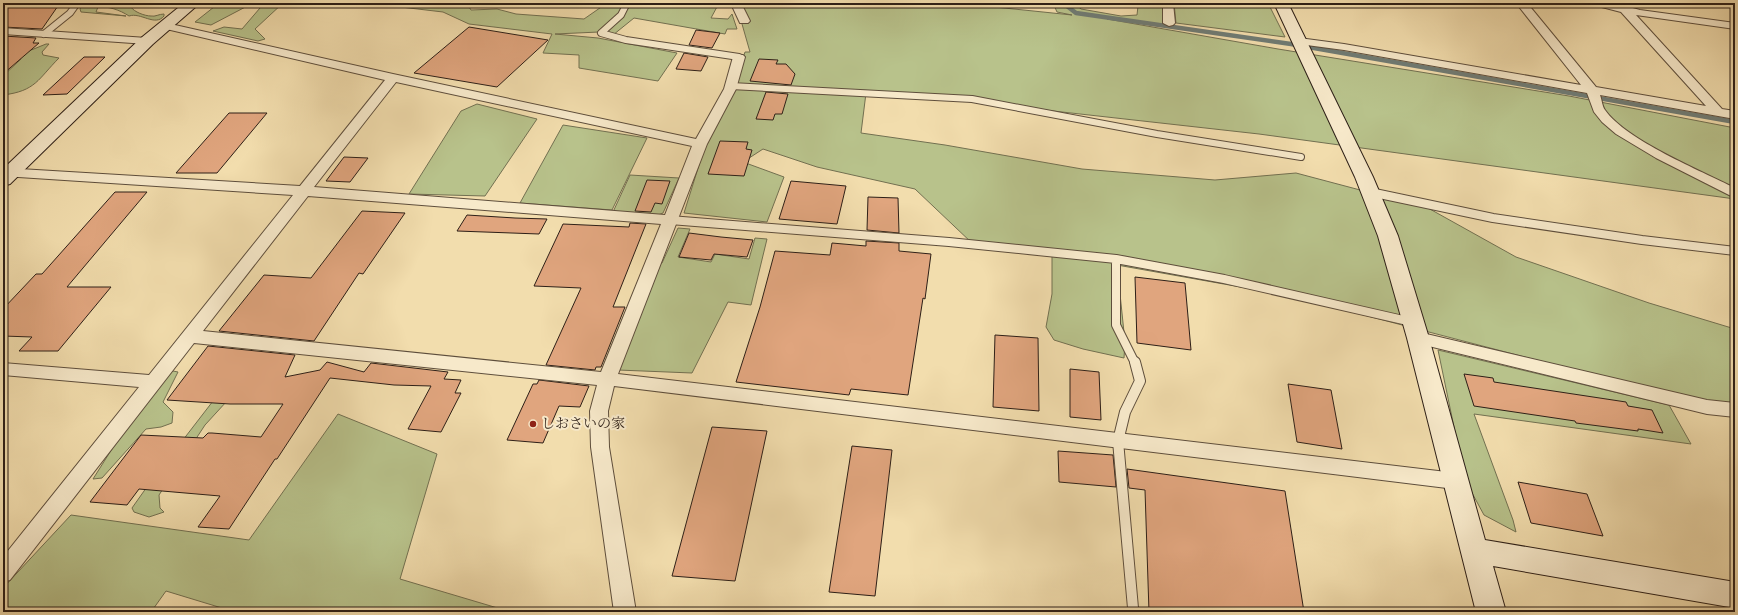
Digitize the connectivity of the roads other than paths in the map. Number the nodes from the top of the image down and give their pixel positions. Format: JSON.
{"nodes":[{"id":1,"x":70,"y":3,"type":"edge"},
{"id":2,"x":193,"y":3,"type":"edge"},
{"id":3,"x":627,"y":3,"type":"edge"},
{"id":4,"x":734,"y":3,"type":"edge"},
{"id":5,"x":1168,"y":3,"type":"edge"},
{"id":6,"x":1281,"y":3,"type":"edge"},
{"id":7,"x":1521,"y":3,"type":"edge"},
{"id":8,"x":1598,"y":3,"type":"edge"},
{"id":9,"x":1622,"y":6,"type":"edge"},
{"id":10,"x":744,"y":21,"type":"dead end"},
{"id":11,"x":1169,"y":23,"type":"dead end"},
{"id":12,"x":166,"y":26,"type":"junction"},
{"id":13,"x":1735,"y":26,"type":"edge"},
{"id":14,"x":3,"y":31,"type":"edge"},
{"id":15,"x":44,"y":34,"type":"junction"},
{"id":16,"x":147,"y":40,"type":"junction"},
{"id":17,"x":1300,"y":44,"type":"junction"},
{"id":18,"x":740,"y":57,"type":"joint"},
{"id":19,"x":393,"y":78,"type":"junction"},
{"id":20,"x":731,"y":86,"type":"junction"},
{"id":21,"x":1595,"y":97,"type":"junction"},
{"id":22,"x":1718,"y":112,"type":"junction"},
{"id":23,"x":1735,"y":115,"type":"edge"},
{"id":24,"x":700,"y":144,"type":"junction"},
{"id":25,"x":1301,"y":157,"type":"dead end"},
{"id":26,"x":6,"y":175,"type":"edge"},
{"id":27,"x":304,"y":191,"type":"junction"},
{"id":28,"x":1370,"y":192,"type":"junction"},
{"id":29,"x":1735,"y":194,"type":"edge"},
{"id":30,"x":670,"y":220,"type":"junction"},
{"id":31,"x":1735,"y":251,"type":"edge"},
{"id":32,"x":1116,"y":259,"type":"junction"},
{"id":33,"x":1415,"y":330,"type":"junction"},
{"id":34,"x":189,"y":336,"type":"junction"},
{"id":35,"x":3,"y":369,"type":"edge"},
{"id":36,"x":606,"y":379,"type":"junction"},
{"id":37,"x":152,"y":382,"type":"junction"},
{"id":38,"x":1735,"y":410,"type":"edge"},
{"id":39,"x":1118,"y":441,"type":"junction"},
{"id":40,"x":1455,"y":481,"type":"junction"},
{"id":41,"x":1474,"y":550,"type":"junction"},
{"id":42,"x":3,"y":573,"type":"edge"},
{"id":43,"x":1735,"y":594,"type":"edge"},
{"id":44,"x":626,"y":612,"type":"edge"},
{"id":45,"x":1135,"y":612,"type":"edge"},
{"id":46,"x":1491,"y":612,"type":"edge"}],
"edges":[{"from":1,"to":15,"type":"lane"},
{"from":2,"to":12,"type":"street"},
{"from":3,"to":18,"type":"lane"},
{"from":4,"to":10,"type":"street"},
{"from":5,"to":11,"type":"street"},
{"from":6,"to":17,"type":"street"},
{"from":7,"to":21,"type":"street"},
{"from":8,"to":9,"type":"street"},
{"from":9,"to":13,"type":"street"},
{"from":9,"to":22,"type":"street"},
{"from":12,"to":16,"type":"street"},
{"from":12,"to":19,"type":"street"},
{"from":14,"to":15,"type":"street"},
{"from":15,"to":16,"type":"street"},
{"from":16,"to":26,"type":"street"},
{"from":17,"to":21,"type":"street"},
{"from":17,"to":28,"type":"street"},
{"from":18,"to":20,"type":"street"},
{"from":19,"to":24,"type":"street"},
{"from":19,"to":27,"type":"street"},
{"from":20,"to":24,"type":"street"},
{"from":20,"to":25,"type":"lane"},
{"from":21,"to":22,"type":"street"},
{"from":21,"to":29,"type":"street"},
{"from":22,"to":23,"type":"street"},
{"from":24,"to":30,"type":"street"},
{"from":26,"to":27,"type":"street"},
{"from":27,"to":30,"type":"street"},
{"from":27,"to":34,"type":"street"},
{"from":28,"to":31,"type":"lane"},
{"from":28,"to":33,"type":"street"},
{"from":30,"to":32,"type":"lane"},
{"from":30,"to":36,"type":"street"},
{"from":32,"to":33,"type":"lane"},
{"from":32,"to":39,"type":"lane"},
{"from":33,"to":38,"type":"street"},
{"from":33,"to":40,"type":"street"},
{"from":34,"to":36,"type":"street"},
{"from":34,"to":37,"type":"street"},
{"from":35,"to":37,"type":"street"},
{"from":36,"to":39,"type":"street"},
{"from":36,"to":44,"type":"street"},
{"from":37,"to":42,"type":"street"},
{"from":39,"to":40,"type":"street"},
{"from":39,"to":45,"type":"lane"},
{"from":40,"to":41,"type":"street"},
{"from":41,"to":43,"type":"street"},
{"from":41,"to":46,"type":"street"}]}
